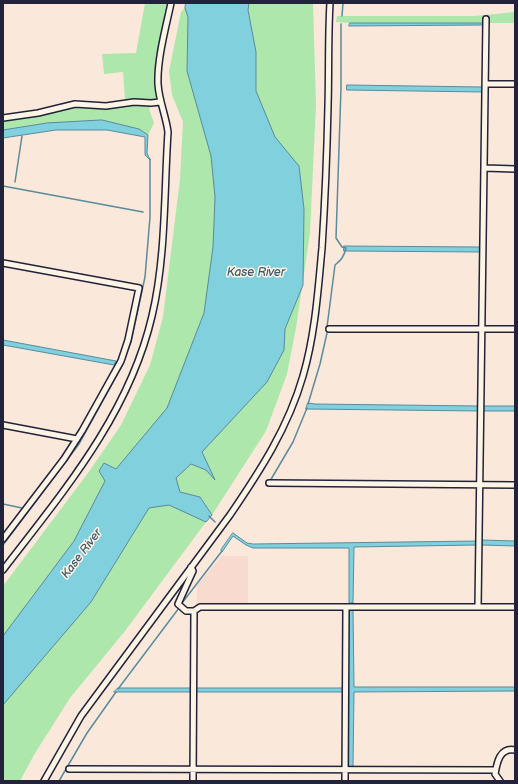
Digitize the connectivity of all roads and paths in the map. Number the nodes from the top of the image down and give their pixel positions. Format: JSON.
{"nodes":[{"id":1,"x":170,"y":3,"type":"edge"},
{"id":2,"x":330,"y":3,"type":"edge"},
{"id":3,"x":486,"y":19,"type":"dead end"},
{"id":4,"x":486,"y":84,"type":"junction"},
{"id":5,"x":515,"y":84,"type":"edge"},
{"id":6,"x":160,"y":102,"type":"junction"},
{"id":7,"x":3,"y":118,"type":"edge"},
{"id":8,"x":485,"y":168,"type":"junction"},
{"id":9,"x":515,"y":168,"type":"edge"},
{"id":10,"x":3,"y":263,"type":"edge"},
{"id":11,"x":329,"y":329,"type":"dead end"},
{"id":12,"x":483,"y":329,"type":"junction"},
{"id":13,"x":515,"y":330,"type":"edge"},
{"id":14,"x":3,"y":425,"type":"edge"},
{"id":15,"x":77,"y":439,"type":"junction"},
{"id":16,"x":269,"y":483,"type":"dead end"},
{"id":17,"x":480,"y":484,"type":"junction"},
{"id":18,"x":515,"y":485,"type":"edge"},
{"id":19,"x":3,"y":539,"type":"edge"},
{"id":20,"x":191,"y":567,"type":"junction"},
{"id":21,"x":3,"y":570,"type":"edge"},
{"id":22,"x":346,"y":607,"type":"junction"},
{"id":23,"x":478,"y":607,"type":"junction"},
{"id":24,"x":515,"y":607,"type":"edge"},
{"id":25,"x":194,"y":611,"type":"junction"},
{"id":26,"x":515,"y":750,"type":"edge"},
{"id":27,"x":69,"y":769,"type":"dead end"},
{"id":28,"x":193,"y":769,"type":"junction"},
{"id":29,"x":345,"y":769,"type":"junction"},
{"id":30,"x":495,"y":770,"type":"junction"},
{"id":31,"x":44,"y":781,"type":"edge"},
{"id":32,"x":193,"y":781,"type":"edge"},
{"id":33,"x":345,"y":781,"type":"edge"},
{"id":34,"x":500,"y":781,"type":"edge"}],
"edges":[{"from":1,"to":6,"type":"street"},
{"from":2,"to":20,"type":"street"},
{"from":3,"to":4,"type":"street"},
{"from":4,"to":5,"type":"street"},
{"from":4,"to":8,"type":"street"},
{"from":6,"to":7,"type":"street"},
{"from":6,"to":21,"type":"street"},
{"from":8,"to":9,"type":"street"},
{"from":8,"to":12,"type":"street"},
{"from":10,"to":15,"type":"street"},
{"from":11,"to":12,"type":"street"},
{"from":12,"to":13,"type":"street"},
{"from":12,"to":17,"type":"street"},
{"from":14,"to":15,"type":"street"},
{"from":15,"to":19,"type":"street"},
{"from":16,"to":17,"type":"street"},
{"from":17,"to":18,"type":"street"},
{"from":17,"to":23,"type":"street"},
{"from":20,"to":25,"type":"street"},
{"from":20,"to":31,"type":"street"},
{"from":22,"to":23,"type":"street"},
{"from":22,"to":25,"type":"street"},
{"from":22,"to":29,"type":"street"},
{"from":23,"to":24,"type":"street"},
{"from":25,"to":28,"type":"street"},
{"from":26,"to":30,"type":"street"},
{"from":27,"to":28,"type":"street"},
{"from":28,"to":29,"type":"street"},
{"from":28,"to":32,"type":"street"},
{"from":29,"to":30,"type":"street"},
{"from":29,"to":33,"type":"street"},
{"from":30,"to":34,"type":"street"}]}
